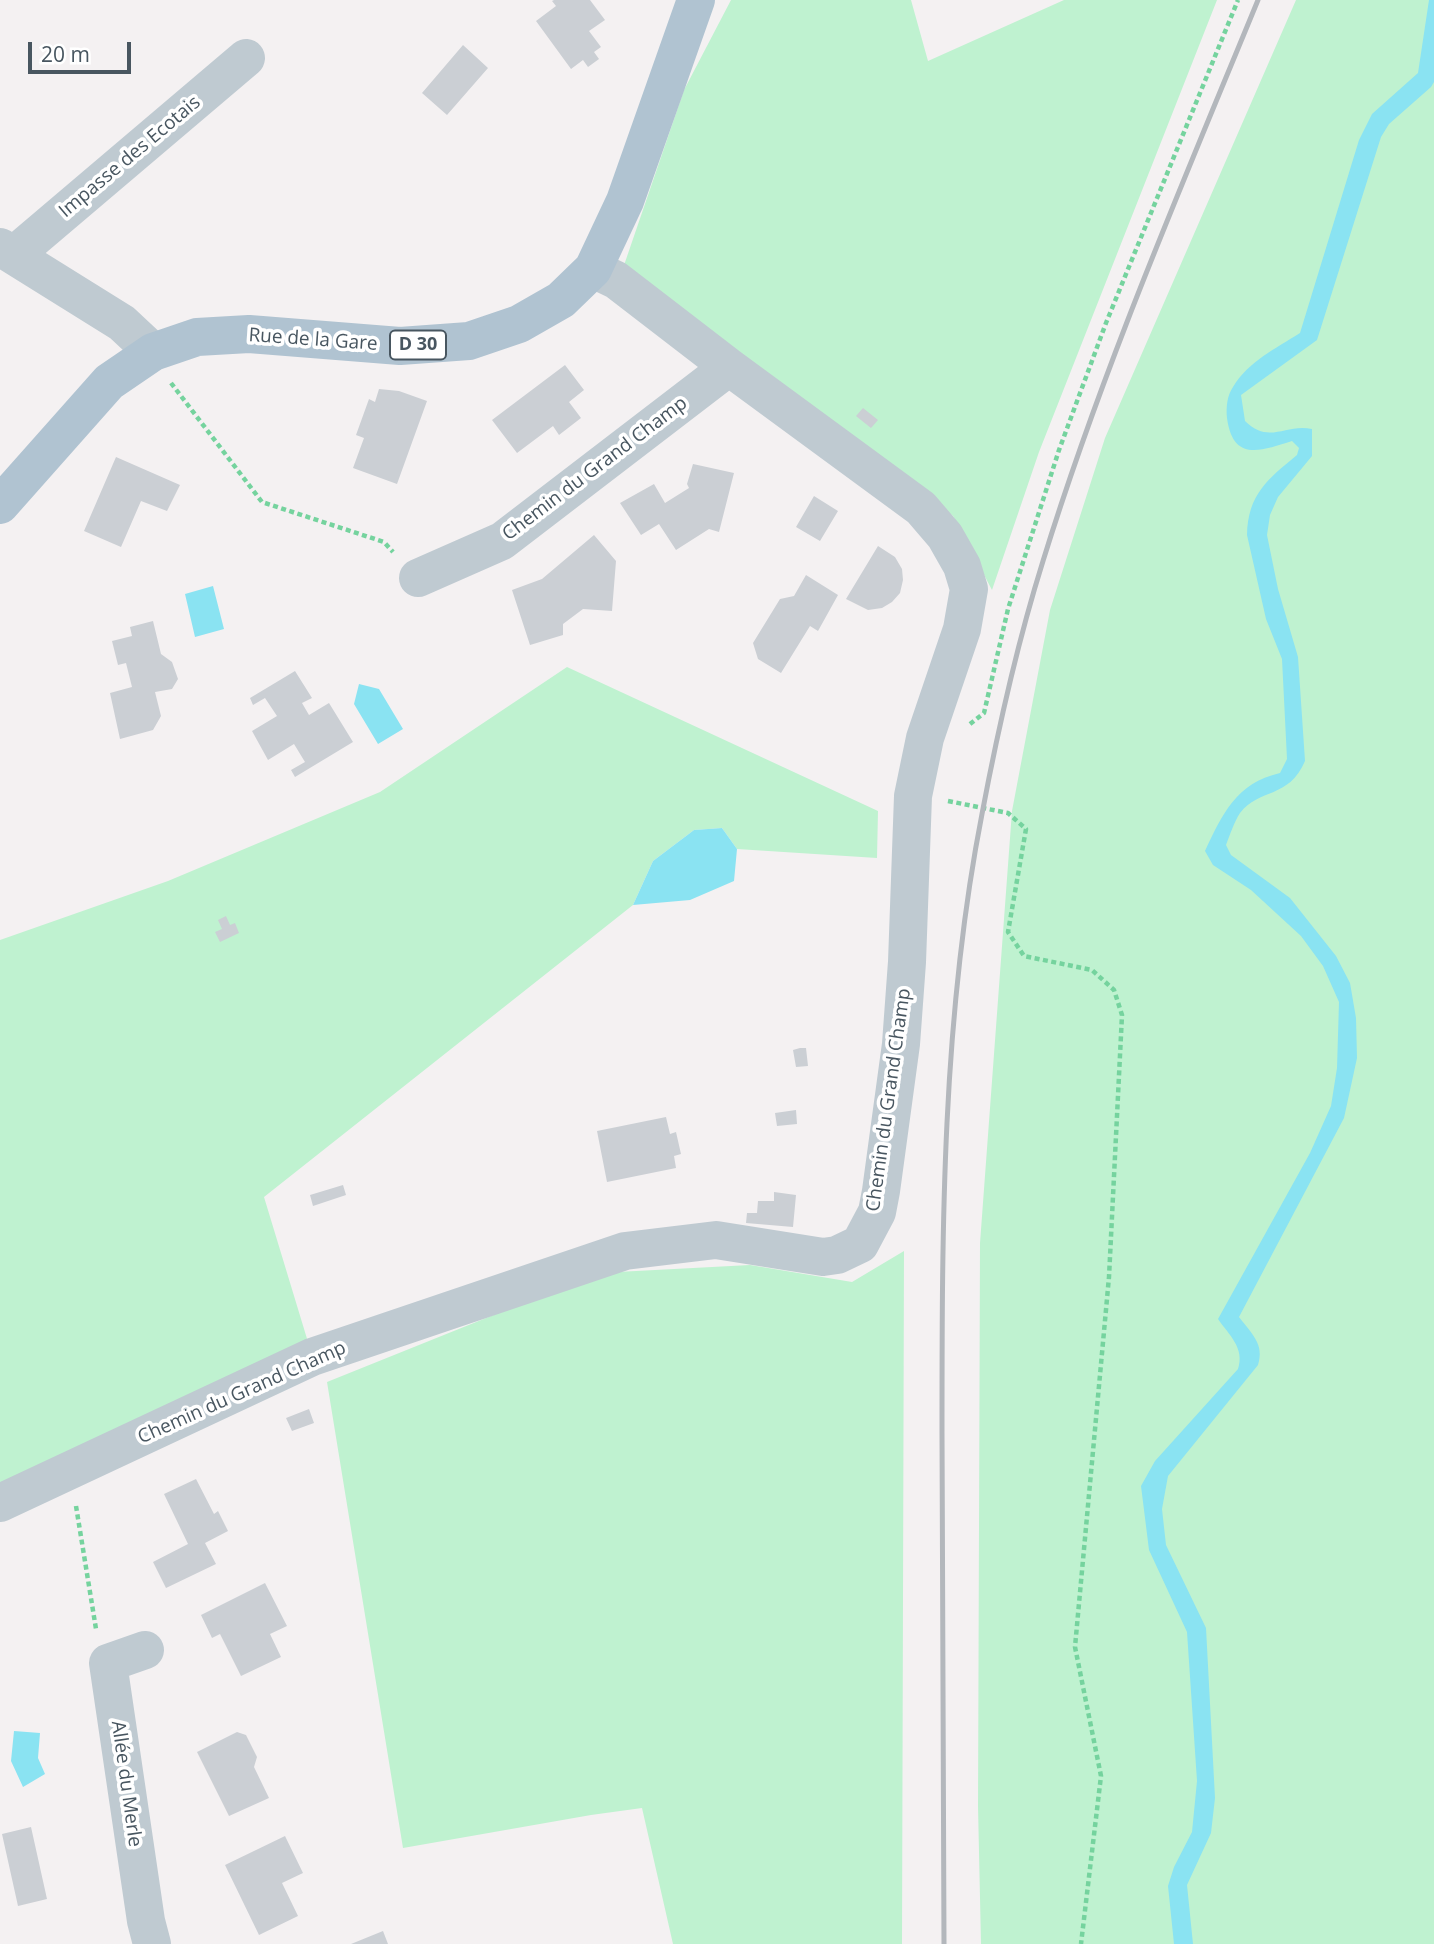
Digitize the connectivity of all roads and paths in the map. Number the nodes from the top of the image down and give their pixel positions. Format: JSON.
{"nodes":[{"id":1,"x":696,"y":0,"type":"edge"},
{"id":2,"x":1238,"y":0,"type":"edge"},
{"id":3,"x":246,"y":58,"type":"dead end"},
{"id":4,"x":7,"y":251,"type":"edge"},
{"id":5,"x":593,"y":269,"type":"junction"},
{"id":6,"x":153,"y":352,"type":"junction"},
{"id":7,"x":729,"y":367,"type":"junction"},
{"id":8,"x":0,"y":505,"type":"edge"},
{"id":9,"x":418,"y":578,"type":"joint"},
{"id":10,"x":925,"y":738,"type":"junction"},
{"id":11,"x":913,"y":796,"type":"junction"},
{"id":12,"x":71,"y":1471,"type":"junction"},
{"id":13,"x":0,"y":1503,"type":"edge"},
{"id":14,"x":145,"y":1650,"type":"dead end"},
{"id":15,"x":108,"y":1663,"type":"junction"},
{"id":16,"x":152,"y":1944,"type":"edge"},
{"id":17,"x":1081,"y":1944,"type":"edge"}],
"edges":[{"from":1,"to":5,"type":"main road","name":"Rue de la Gare","number":"D 30"},
{"from":2,"to":10,"type":"path"},
{"from":3,"to":4,"type":"street","name":"Impasse des Ecotais"},
{"from":4,"to":6,"type":"street"},
{"from":5,"to":6,"type":"main road","name":"Rue de la Gare","number":"D 30"},
{"from":5,"to":7,"type":"street","name":"Chemin du Grand Champ"},
{"from":6,"to":8,"type":"main road","name":"Rue de la Gare","number":"D 30"},
{"from":6,"to":9,"type":"path"},
{"from":7,"to":9,"type":"street","name":"Chemin du Grand Champ"},
{"from":7,"to":10,"type":"street","name":"Chemin du Grand Champ"},
{"from":10,"to":11,"type":"street","name":"Chemin du Grand Champ"},
{"from":11,"to":12,"type":"street","name":"Chemin du Grand Champ"},
{"from":11,"to":17,"type":"path"},
{"from":12,"to":13,"type":"street","name":"Chemin du Grand Champ"},
{"from":12,"to":15,"type":"path"},
{"from":14,"to":15,"type":"street"},
{"from":15,"to":16,"type":"street","name":"Allée du Merle"}]}
